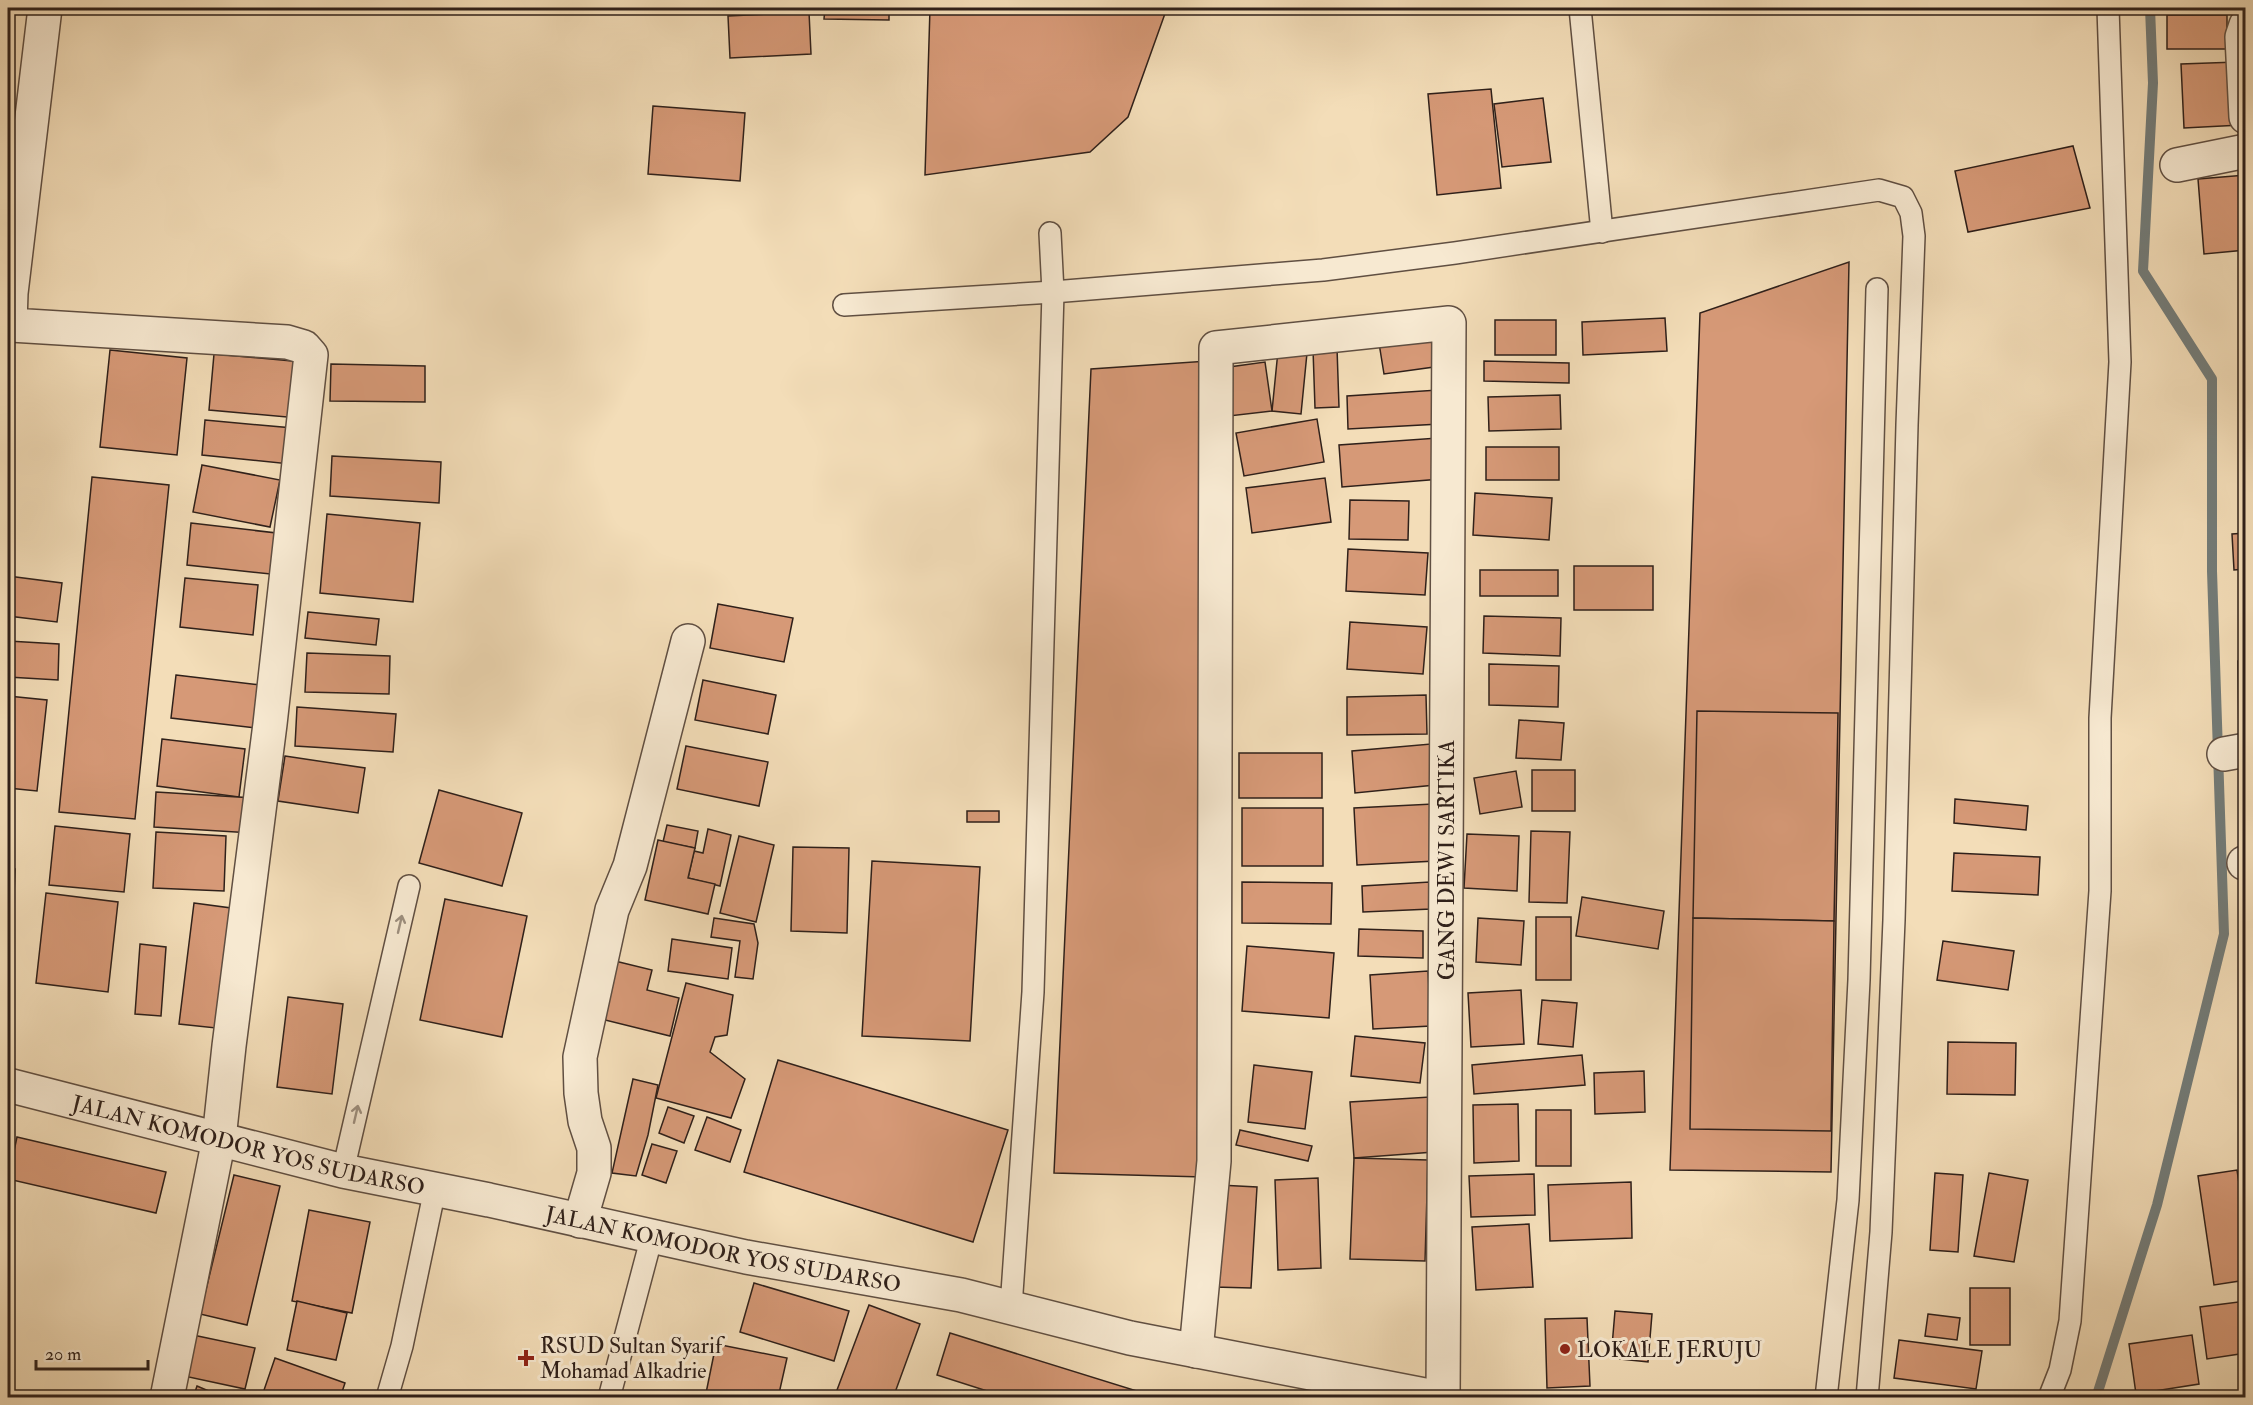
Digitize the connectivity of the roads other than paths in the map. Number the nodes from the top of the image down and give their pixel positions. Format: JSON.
{"nodes":[{"id":1,"x":45,"y":8,"type":"edge"},
{"id":2,"x":1581,"y":8,"type":"edge"},
{"id":3,"x":2108,"y":8,"type":"edge"},
{"id":4,"x":2246,"y":25,"type":"edge"},
{"id":5,"x":2246,"y":117,"type":"edge"},
{"id":6,"x":2246,"y":152,"type":"edge"},
{"id":7,"x":2177,"y":165,"type":"dead end"},
{"id":8,"x":1602,"y":232,"type":"junction"},
{"id":9,"x":1050,"y":233,"type":"dead end"},
{"id":10,"x":1877,"y":290,"type":"dead end"},
{"id":11,"x":1053,"y":292,"type":"junction"},
{"id":12,"x":844,"y":305,"type":"dead end"},
{"id":13,"x":688,"y":641,"type":"dead end"},
{"id":14,"x":409,"y":886,"type":"dead end"},
{"id":15,"x":8,"y":1085,"type":"edge"},
{"id":16,"x":219,"y":1139,"type":"junction"},
{"id":17,"x":343,"y":1171,"type":"junction"},
{"id":18,"x":435,"y":1189,"type":"junction"},
{"id":19,"x":580,"y":1221,"type":"junction"},
{"id":20,"x":652,"y":1236,"type":"junction"},
{"id":21,"x":1011,"y":1307,"type":"junction"},
{"id":22,"x":1196,"y":1351,"type":"junction"},
{"id":23,"x":167,"y":1398,"type":"edge"},
{"id":24,"x":387,"y":1398,"type":"edge"},
{"id":25,"x":609,"y":1398,"type":"edge"},
{"id":26,"x":1442,"y":1398,"type":"edge"},
{"id":27,"x":1826,"y":1398,"type":"edge"},
{"id":28,"x":1867,"y":1398,"type":"edge"},
{"id":29,"x":2049,"y":1398,"type":"edge"}],
"edges":[{"from":1,"to":16,"type":"street"},
{"from":2,"to":8,"type":"lane"},
{"from":3,"to":29,"type":"lane"},
{"from":4,"to":5,"type":"street"},
{"from":6,"to":7,"type":"street"},
{"from":8,"to":11,"type":"lane"},
{"from":8,"to":28,"type":"lane"},
{"from":9,"to":11,"type":"lane"},
{"from":10,"to":27,"type":"lane"},
{"from":11,"to":12,"type":"lane"},
{"from":11,"to":21,"type":"lane"},
{"from":13,"to":19,"type":"street"},
{"from":17,"to":14,"type":"lane","one_way":true},
{"from":15,"to":16,"type":"street","name":"JALAN KOMODOR YOS SUDARSO"},
{"from":16,"to":17,"type":"street","name":"JALAN KOMODOR YOS SUDARSO"},
{"from":16,"to":23,"type":"street"},
{"from":17,"to":18,"type":"street","name":"JALAN KOMODOR YOS SUDARSO"},
{"from":18,"to":19,"type":"street","name":"JALAN KOMODOR YOS SUDARSO"},
{"from":18,"to":24,"type":"lane"},
{"from":19,"to":20,"type":"street","name":"JALAN KOMODOR YOS SUDARSO"},
{"from":20,"to":21,"type":"street","name":"JALAN KOMODOR YOS SUDARSO"},
{"from":20,"to":25,"type":"lane"},
{"from":21,"to":22,"type":"street","name":"JALAN KOMODOR YOS SUDARSO"},
{"from":22,"to":26,"type":"street","name":"JALAN KOMODOR YOS SUDARSO"},
{"from":22,"to":26,"type":"street","name":"GANG DEWI SARTIKA"}]}
